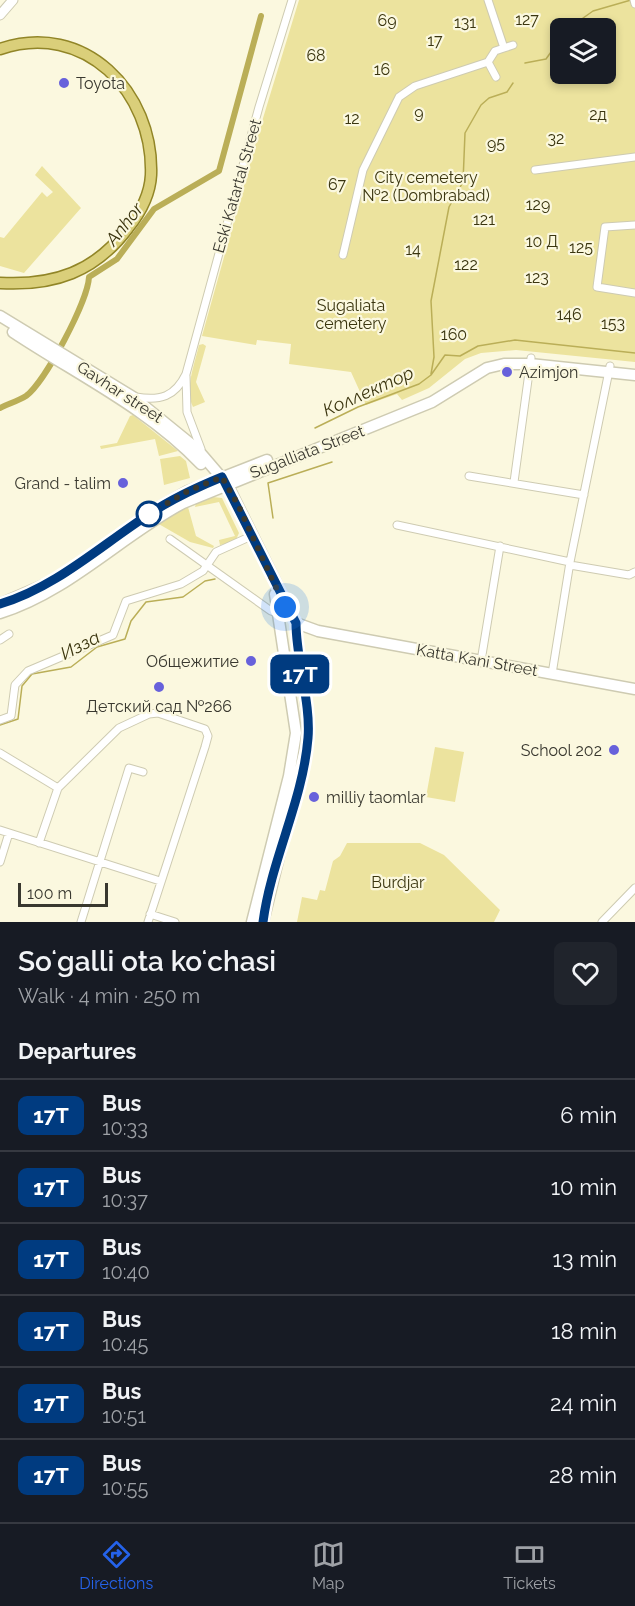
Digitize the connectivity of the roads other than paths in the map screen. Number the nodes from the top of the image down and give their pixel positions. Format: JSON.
{"nodes":[{"id":1,"x":13,"y":0,"type":"edge"},
{"id":2,"x":292,"y":0,"type":"edge"},
{"id":3,"x":488,"y":0,"type":"edge"},
{"id":4,"x":634,"y":0,"type":"edge"},
{"id":5,"x":635,"y":4,"type":"edge"},
{"id":6,"x":0,"y":15,"type":"edge"},
{"id":7,"x":513,"y":45,"type":"dead end"},
{"id":8,"x":504,"y":48,"type":"junction"},
{"id":9,"x":0,"y":49,"type":"edge"},
{"id":10,"x":488,"y":62,"type":"junction"},
{"id":11,"x":496,"y":77,"type":"dead end"},
{"id":12,"x":635,"y":156,"type":"edge"},
{"id":13,"x":535,"y":170,"type":"dead end"},
{"id":14,"x":635,"y":225,"type":"edge"},
{"id":15,"x":343,"y":255,"type":"dead end"},
{"id":16,"x":0,"y":283,"type":"edge"},
{"id":17,"x":635,"y":293,"type":"edge"},
{"id":18,"x":0,"y":316,"type":"edge"},
{"id":19,"x":0,"y":323,"type":"edge"},
{"id":20,"x":47,"y":349,"type":"junction"},
{"id":21,"x":62,"y":358,"type":"junction"},
{"id":22,"x":531,"y":361,"type":"junction"},
{"id":23,"x":609,"y":369,"type":"junction"},
{"id":24,"x":635,"y":369,"type":"edge"},
{"id":25,"x":186,"y":374,"type":"junction"},
{"id":26,"x":635,"y":375,"type":"edge"},
{"id":27,"x":134,"y":397,"type":"junction"},
{"id":28,"x":192,"y":454,"type":"junction"},
{"id":29,"x":206,"y":459,"type":"junction"},
{"id":30,"x":247,"y":475,"type":"junction"},
{"id":31,"x":469,"y":476,"type":"dead end"},
{"id":32,"x":221,"y":482,"type":"junction"},
{"id":33,"x":514,"y":482,"type":"junction"},
{"id":34,"x":188,"y":491,"type":"junction"},
{"id":35,"x":584,"y":495,"type":"junction"},
{"id":36,"x":239,"y":507,"type":"junction"},
{"id":37,"x":397,"y":525,"type":"dead end"},
{"id":38,"x":247,"y":538,"type":"junction"},
{"id":39,"x":170,"y":539,"type":"dead end"},
{"id":40,"x":500,"y":546,"type":"junction"},
{"id":41,"x":570,"y":563,"type":"junction"},
{"id":42,"x":207,"y":567,"type":"junction"},
{"id":43,"x":635,"y":572,"type":"edge"},
{"id":44,"x":0,"y":604,"type":"edge"},
{"id":45,"x":0,"y":613,"type":"edge"},
{"id":46,"x":288,"y":627,"type":"junction"},
{"id":47,"x":313,"y":631,"type":"junction"},
{"id":48,"x":9,"y":634,"type":"dead end"},
{"id":49,"x":0,"y":640,"type":"edge"},
{"id":50,"x":481,"y":661,"type":"junction"},
{"id":51,"x":552,"y":674,"type":"junction"},
{"id":52,"x":635,"y":688,"type":"edge"},
{"id":53,"x":0,"y":720,"type":"edge"},
{"id":54,"x":2,"y":755,"type":"edge"},
{"id":55,"x":143,"y":772,"type":"dead end"},
{"id":56,"x":58,"y":788,"type":"junction"},
{"id":57,"x":0,"y":830,"type":"edge"},
{"id":58,"x":9,"y":833,"type":"junction"},
{"id":59,"x":39,"y":843,"type":"junction"},
{"id":60,"x":0,"y":862,"type":"edge"},
{"id":61,"x":100,"y":862,"type":"junction"},
{"id":62,"x":160,"y":881,"type":"junction"},
{"id":63,"x":635,"y":888,"type":"edge"},
{"id":64,"x":149,"y":918,"type":"edge"},
{"id":65,"x":81,"y":922,"type":"edge"},
{"id":66,"x":175,"y":922,"type":"edge"},
{"id":67,"x":252,"y":922,"type":"edge"},
{"id":68,"x":263,"y":922,"type":"edge"},
{"id":69,"x":602,"y":922,"type":"edge"}],
"edges":[{"from":1,"to":6,"type":"street"},
{"from":2,"to":25,"type":"street","name":"Eski Katartal Street"},
{"from":3,"to":8,"type":"street"},
{"from":4,"to":5,"type":"street"},
{"from":7,"to":8,"type":"street"},
{"from":8,"to":10,"type":"street"},
{"from":9,"to":16,"type":"main road"},
{"from":10,"to":11,"type":"street"},
{"from":10,"to":15,"type":"street"},
{"from":12,"to":13,"type":"street"},
{"from":14,"to":17,"type":"street"},
{"from":18,"to":20,"type":"main road","name":"Gavhar street"},
{"from":19,"to":20,"type":"main road","name":"Gavhar street"},
{"from":20,"to":21,"type":"main road","name":"Gavhar street"},
{"from":21,"to":27,"type":"main road","name":"Gavhar street"},
{"from":21,"to":28,"type":"main road","name":"Gavhar street"},
{"from":22,"to":23,"type":"main road","name":"Sugalliata Street"},
{"from":22,"to":30,"type":"main road","name":"Sugalliata Street"},
{"from":22,"to":32,"type":"main road","name":"Sugalliata Street"},
{"from":22,"to":33,"type":"street"},
{"from":23,"to":24,"type":"main road","name":"Sugalliata Street"},
{"from":23,"to":26,"type":"main road","name":"Sugalliata Street"},
{"from":23,"to":35,"type":"street"},
{"from":25,"to":27,"type":"street","name":"Eski Katartal Street"},
{"from":25,"to":29,"type":"street","name":"Eski Katartal Street"},
{"from":27,"to":29,"type":"main road","name":"Gavhar street"},
{"from":28,"to":32,"type":"main road","name":"Gavhar street"},
{"from":28,"to":34,"type":"main road"},
{"from":29,"to":32,"type":"main road","name":"Gavhar street"},
{"from":30,"to":32,"type":"main road","name":"Sugalliata Street"},
{"from":30,"to":36,"type":"main road"},
{"from":31,"to":33,"type":"street"},
{"from":32,"to":34,"type":"main road","name":"Sugalliata Street"},
{"from":32,"to":36,"type":"main road"},
{"from":32,"to":38,"type":"main road"},
{"from":32,"to":45,"type":"main road","name":"Sugalliata Street"},
{"from":33,"to":35,"type":"street"},
{"from":34,"to":44,"type":"main road","name":"Sugalliata Street"},
{"from":35,"to":41,"type":"street"},
{"from":36,"to":46,"type":"main road"},
{"from":37,"to":40,"type":"street"},
{"from":38,"to":42,"type":"street"},
{"from":38,"to":46,"type":"main road"},
{"from":39,"to":42,"type":"street"},
{"from":40,"to":41,"type":"street"},
{"from":40,"to":50,"type":"street"},
{"from":41,"to":43,"type":"street"},
{"from":41,"to":51,"type":"street"},
{"from":42,"to":46,"type":"street"},
{"from":42,"to":53,"type":"street"},
{"from":46,"to":47,"type":"main road","name":"Katta Kani Street"},
{"from":46,"to":47,"type":"main road"},
{"from":46,"to":67,"type":"main road"},
{"from":46,"to":68,"type":"main road"},
{"from":47,"to":50,"type":"main road","name":"Katta Kani Street"},
{"from":48,"to":49,"type":"street"},
{"from":50,"to":51,"type":"main road","name":"Katta Kani Street"},
{"from":51,"to":52,"type":"main road","name":"Katta Kani Street"},
{"from":54,"to":56,"type":"street"},
{"from":55,"to":61,"type":"street"},
{"from":56,"to":59,"type":"street"},
{"from":56,"to":62,"type":"street"},
{"from":57,"to":58,"type":"street"},
{"from":58,"to":59,"type":"street"},
{"from":58,"to":60,"type":"street"},
{"from":59,"to":61,"type":"street"},
{"from":61,"to":62,"type":"street"},
{"from":61,"to":65,"type":"street"},
{"from":62,"to":64,"type":"street"},
{"from":63,"to":69,"type":"street"},
{"from":64,"to":66,"type":"street"}]}
